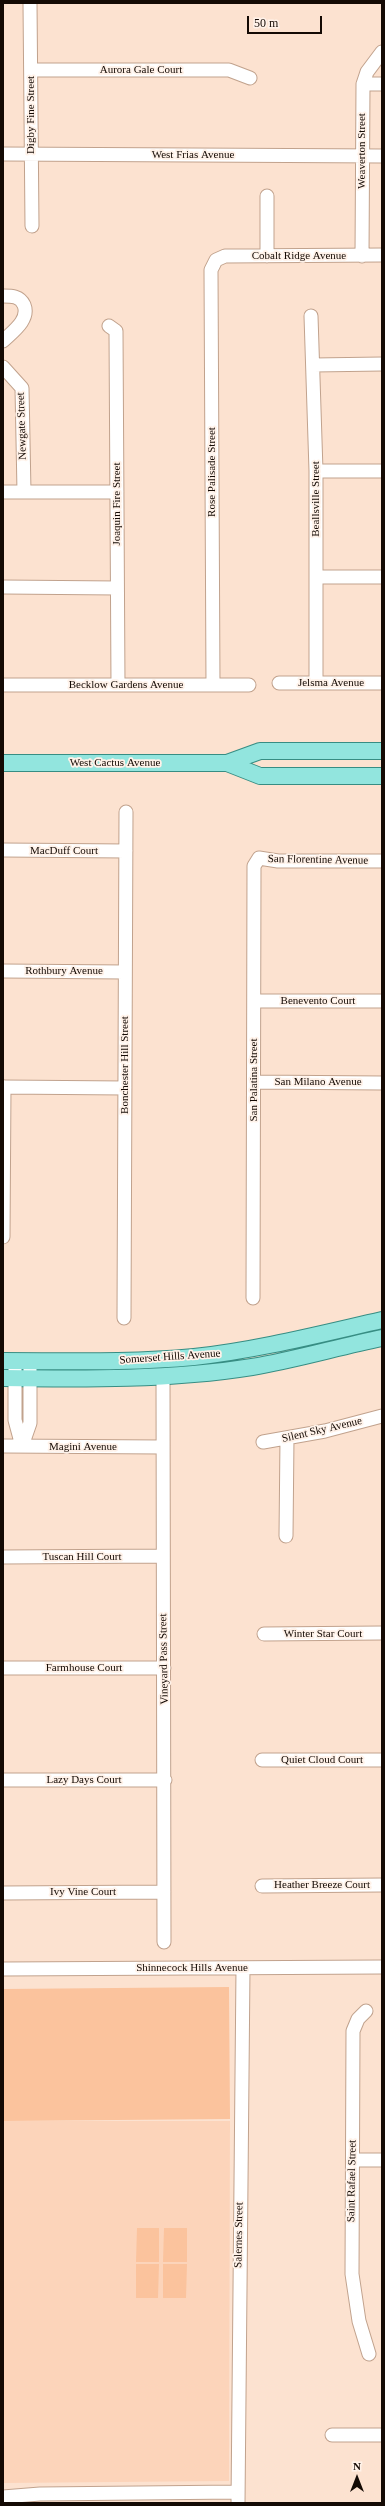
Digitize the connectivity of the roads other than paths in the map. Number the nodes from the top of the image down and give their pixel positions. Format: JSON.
{"nodes":[{"id":1,"x":30,"y":3,"type":"edge"},
{"id":2,"x":382,"y":52,"type":"edge"},
{"id":3,"x":31,"y":70,"type":"junction"},
{"id":4,"x":250,"y":78,"type":"dead end"},
{"id":5,"x":363,"y":84,"type":"junction"},
{"id":6,"x":382,"y":84,"type":"edge"},
{"id":7,"x":3,"y":154,"type":"edge"},
{"id":8,"x":31,"y":154,"type":"junction"},
{"id":9,"x":362,"y":156,"type":"junction"},
{"id":10,"x":382,"y":156,"type":"edge"},
{"id":11,"x":267,"y":196,"type":"dead end"},
{"id":12,"x":32,"y":226,"type":"dead end"},
{"id":13,"x":382,"y":255,"type":"edge"},
{"id":14,"x":267,"y":256,"type":"junction"},
{"id":15,"x":362,"y":256,"type":"junction"},
{"id":16,"x":216,"y":260,"type":"joint"},
{"id":17,"x":3,"y":296,"type":"edge"},
{"id":18,"x":312,"y":316,"type":"dead end"},
{"id":19,"x":109,"y":326,"type":"dead end"},
{"id":20,"x":3,"y":341,"type":"edge"},
{"id":21,"x":382,"y":364,"type":"edge"},
{"id":22,"x":314,"y":365,"type":"junction"},
{"id":23,"x":3,"y":367,"type":"edge"},
{"id":24,"x":316,"y":471,"type":"junction"},
{"id":25,"x":382,"y":471,"type":"edge"},
{"id":26,"x":3,"y":492,"type":"edge"},
{"id":27,"x":24,"y":492,"type":"junction"},
{"id":28,"x":117,"y":492,"type":"junction"},
{"id":29,"x":316,"y":576,"type":"junction"},
{"id":30,"x":382,"y":577,"type":"edge"},
{"id":31,"x":3,"y":587,"type":"edge"},
{"id":32,"x":118,"y":588,"type":"junction"},
{"id":33,"x":280,"y":683,"type":"dead end"},
{"id":34,"x":316,"y":683,"type":"junction"},
{"id":35,"x":382,"y":683,"type":"edge"},
{"id":36,"x":3,"y":685,"type":"edge"},
{"id":37,"x":118,"y":685,"type":"junction"},
{"id":38,"x":213,"y":685,"type":"junction"},
{"id":39,"x":249,"y":685,"type":"dead end"},
{"id":40,"x":382,"y":751,"type":"edge"},
{"id":41,"x":3,"y":763,"type":"edge"},
{"id":42,"x":226,"y":763,"type":"junction"},
{"id":43,"x":382,"y":776,"type":"edge"},
{"id":44,"x":126,"y":812,"type":"dead end"},
{"id":45,"x":3,"y":850,"type":"edge"},
{"id":46,"x":126,"y":851,"type":"junction"},
{"id":47,"x":382,"y":861,"type":"edge"},
{"id":48,"x":257,"y":862,"type":"joint"},
{"id":49,"x":3,"y":971,"type":"edge"},
{"id":50,"x":125,"y":972,"type":"junction"},
{"id":51,"x":382,"y":1001,"type":"edge"},
{"id":52,"x":254,"y":1002,"type":"junction"},
{"id":53,"x":254,"y":1082,"type":"junction"},
{"id":54,"x":382,"y":1083,"type":"edge"},
{"id":55,"x":4,"y":1087,"type":"edge"},
{"id":56,"x":125,"y":1088,"type":"junction"},
{"id":57,"x":3,"y":1236,"type":"edge"},
{"id":58,"x":253,"y":1298,"type":"dead end"},
{"id":59,"x":124,"y":1318,"type":"dead end"},
{"id":60,"x":382,"y":1320,"type":"edge"},
{"id":61,"x":382,"y":1338,"type":"edge"},
{"id":62,"x":16,"y":1361,"type":"edge"},
{"id":63,"x":163,"y":1376,"type":"junction"},
{"id":64,"x":16,"y":1378,"type":"edge"},
{"id":65,"x":382,"y":1416,"type":"edge"},
{"id":66,"x":287,"y":1438,"type":"junction"},
{"id":67,"x":263,"y":1442,"type":"dead end"},
{"id":68,"x":3,"y":1446,"type":"edge"},
{"id":69,"x":22,"y":1446,"type":"junction"},
{"id":70,"x":162,"y":1447,"type":"junction"},
{"id":71,"x":286,"y":1536,"type":"dead end"},
{"id":72,"x":162,"y":1556,"type":"junction"},
{"id":73,"x":3,"y":1557,"type":"edge"},
{"id":74,"x":382,"y":1633,"type":"edge"},
{"id":75,"x":264,"y":1634,"type":"dead end"},
{"id":76,"x":3,"y":1668,"type":"edge"},
{"id":77,"x":164,"y":1668,"type":"junction"},
{"id":78,"x":262,"y":1760,"type":"dead end"},
{"id":79,"x":382,"y":1760,"type":"edge"},
{"id":80,"x":3,"y":1780,"type":"edge"},
{"id":81,"x":165,"y":1780,"type":"junction"},
{"id":82,"x":382,"y":1885,"type":"edge"},
{"id":83,"x":262,"y":1886,"type":"dead end"},
{"id":84,"x":164,"y":1892,"type":"junction"},
{"id":85,"x":3,"y":1893,"type":"edge"},
{"id":86,"x":164,"y":1942,"type":"dead end"},
{"id":87,"x":382,"y":1967,"type":"edge"},
{"id":88,"x":243,"y":1968,"type":"junction"},
{"id":89,"x":3,"y":1969,"type":"edge"},
{"id":90,"x":366,"y":2011,"type":"dead end"},
{"id":91,"x":353,"y":2160,"type":"junction"},
{"id":92,"x":382,"y":2160,"type":"edge"},
{"id":93,"x":369,"y":2354,"type":"dead end"},
{"id":94,"x":382,"y":2435,"type":"edge"},
{"id":95,"x":332,"y":2436,"type":"dead end"},
{"id":96,"x":3,"y":2497,"type":"edge"},
{"id":97,"x":237,"y":2498,"type":"edge"}],
"edges":[{"from":1,"to":3,"type":"street","name":"Digby Fine Street"},
{"from":2,"to":5,"type":"street","name":"Weaverton Street"},
{"from":3,"to":4,"type":"street","name":"Aurora Gale Court"},
{"from":3,"to":8,"type":"street","name":"Digby Fine Street"},
{"from":5,"to":6,"type":"street"},
{"from":5,"to":9,"type":"street","name":"Weaverton Street"},
{"from":7,"to":8,"type":"street","name":"West Frias Avenue"},
{"from":8,"to":9,"type":"street","name":"West Frias Avenue"},
{"from":8,"to":12,"type":"street","name":"Digby Fine Street"},
{"from":9,"to":10,"type":"street","name":"West Frias Avenue"},
{"from":9,"to":15,"type":"street","name":"Weaverton Street"},
{"from":11,"to":14,"type":"street"},
{"from":13,"to":15,"type":"street","name":"Cobalt Ridge Avenue"},
{"from":14,"to":15,"type":"street","name":"Cobalt Ridge Avenue"},
{"from":14,"to":16,"type":"street","name":"Cobalt Ridge Avenue"},
{"from":16,"to":38,"type":"street","name":"Rose Palisade Street"},
{"from":17,"to":20,"type":"street"},
{"from":18,"to":22,"type":"street","name":"Beallsville Street"},
{"from":19,"to":28,"type":"street","name":"Joaquin Fire Street"},
{"from":21,"to":22,"type":"street"},
{"from":22,"to":24,"type":"street","name":"Beallsville Street"},
{"from":23,"to":27,"type":"street","name":"Newgate Street"},
{"from":24,"to":25,"type":"street"},
{"from":24,"to":29,"type":"street","name":"Beallsville Street"},
{"from":26,"to":27,"type":"street"},
{"from":27,"to":28,"type":"street"},
{"from":28,"to":32,"type":"street","name":"Joaquin Fire Street"},
{"from":29,"to":30,"type":"street"},
{"from":29,"to":34,"type":"street","name":"Beallsville Street"},
{"from":31,"to":32,"type":"street"},
{"from":32,"to":37,"type":"street","name":"Joaquin Fire Street"},
{"from":33,"to":34,"type":"street","name":"Jelsma Avenue"},
{"from":34,"to":35,"type":"street","name":"Jelsma Avenue"},
{"from":36,"to":37,"type":"street","name":"Becklow Gardens Avenue"},
{"from":37,"to":38,"type":"street","name":"Becklow Gardens Avenue"},
{"from":38,"to":39,"type":"street","name":"Becklow Gardens Avenue"},
{"from":40,"to":42,"type":"main road","name":"West Cactus Avenue"},
{"from":41,"to":42,"type":"main road","name":"West Cactus Avenue"},
{"from":42,"to":43,"type":"main road","name":"West Cactus Avenue"},
{"from":44,"to":46,"type":"street","name":"Bonchester Hill Street"},
{"from":45,"to":46,"type":"street","name":"MacDuff Court"},
{"from":46,"to":50,"type":"street","name":"Bonchester Hill Street"},
{"from":47,"to":48,"type":"street","name":"San Florentine Avenue"},
{"from":48,"to":52,"type":"street","name":"San Palatina Street"},
{"from":49,"to":50,"type":"street","name":"Rothbury Avenue"},
{"from":50,"to":56,"type":"street","name":"Bonchester Hill Street"},
{"from":51,"to":52,"type":"street","name":"Benevento Court"},
{"from":52,"to":53,"type":"street","name":"San Palatina Street"},
{"from":53,"to":54,"type":"street","name":"San Milano Avenue"},
{"from":53,"to":58,"type":"street","name":"San Palatina Street"},
{"from":55,"to":56,"type":"street"},
{"from":55,"to":57,"type":"street"},
{"from":56,"to":59,"type":"street","name":"Bonchester Hill Street"},
{"from":60,"to":62,"type":"main road","name":"Somerset Hills Avenue"},
{"from":61,"to":63,"type":"main road","name":"Somerset Hills Avenue"},
{"from":62,"to":64,"type":"street"},
{"from":63,"to":64,"type":"main road","name":"Somerset Hills Avenue"},
{"from":63,"to":70,"type":"street","name":"Vineyard Pass Street"},
{"from":64,"to":69,"type":"street"},
{"from":65,"to":66,"type":"street","name":"Silent Sky Avenue"},
{"from":66,"to":67,"type":"street","name":"Silent Sky Avenue"},
{"from":66,"to":71,"type":"street"},
{"from":68,"to":69,"type":"street","name":"Magini Avenue"},
{"from":69,"to":70,"type":"street","name":"Magini Avenue"},
{"from":70,"to":72,"type":"street","name":"Vineyard Pass Street"},
{"from":72,"to":73,"type":"street","name":"Tuscan Hill Court"},
{"from":72,"to":77,"type":"street","name":"Vineyard Pass Street"},
{"from":74,"to":75,"type":"street","name":"Winter Star Court"},
{"from":76,"to":77,"type":"street","name":"Farmhouse Court"},
{"from":77,"to":81,"type":"street","name":"Vineyard Pass Street"},
{"from":78,"to":79,"type":"street","name":"Quiet Cloud Court"},
{"from":80,"to":81,"type":"street","name":"Lazy Days Court"},
{"from":81,"to":84,"type":"street","name":"Vineyard Pass Street"},
{"from":82,"to":83,"type":"street","name":"Heather Breeze Court"},
{"from":84,"to":85,"type":"street","name":"Ivy Vine Court"},
{"from":84,"to":86,"type":"street","name":"Vineyard Pass Street"},
{"from":87,"to":88,"type":"street","name":"Shinnecock Hills Avenue"},
{"from":88,"to":89,"type":"street","name":"Shinnecock Hills Avenue"},
{"from":88,"to":97,"type":"street","name":"Salernes Street"},
{"from":90,"to":91,"type":"street","name":"Saint Rafael Street"},
{"from":91,"to":92,"type":"street"},
{"from":91,"to":93,"type":"street","name":"Saint Rafael Street"},
{"from":94,"to":95,"type":"street"},
{"from":96,"to":97,"type":"street"}]}
